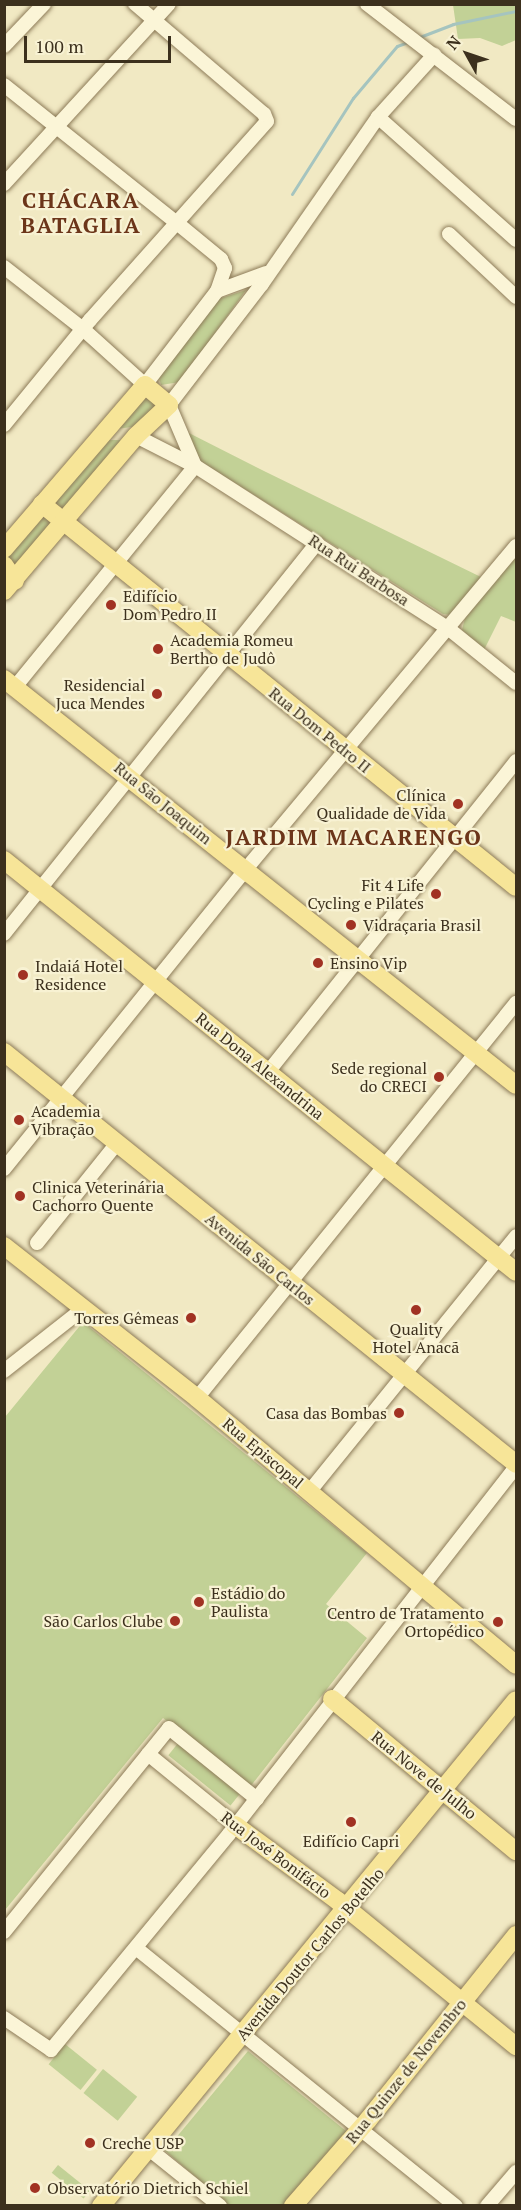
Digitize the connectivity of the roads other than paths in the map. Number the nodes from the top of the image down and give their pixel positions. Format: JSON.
{"nodes":[{"id":1,"x":44,"y":4,"type":"edge"},
{"id":2,"x":135,"y":4,"type":"edge"},
{"id":3,"x":169,"y":4,"type":"edge"},
{"id":4,"x":367,"y":4,"type":"edge"},
{"id":5,"x":154,"y":20,"type":"junction"},
{"id":6,"x":4,"y":46,"type":"edge"},
{"id":7,"x":432,"y":53,"type":"junction"},
{"id":8,"x":4,"y":85,"type":"edge"},
{"id":9,"x":378,"y":117,"type":"junction"},
{"id":10,"x":516,"y":119,"type":"edge"},
{"id":11,"x":57,"y":127,"type":"junction"},
{"id":12,"x":4,"y":184,"type":"edge"},
{"id":13,"x":177,"y":223,"type":"junction"},
{"id":14,"x":449,"y":234,"type":"dead end"},
{"id":15,"x":516,"y":240,"type":"edge"},
{"id":16,"x":4,"y":267,"type":"edge"},
{"id":17,"x":266,"y":273,"type":"junction"},
{"id":18,"x":217,"y":291,"type":"junction"},
{"id":19,"x":516,"y":297,"type":"edge"},
{"id":20,"x":83,"y":329,"type":"junction"},
{"id":21,"x":145,"y":385,"type":"junction"},
{"id":22,"x":169,"y":405,"type":"junction"},
{"id":23,"x":4,"y":424,"type":"edge"},
{"id":24,"x":100,"y":435,"type":"junction"},
{"id":25,"x":136,"y":435,"type":"junction"},
{"id":26,"x":195,"y":466,"type":"junction"},
{"id":27,"x":42,"y":504,"type":"junction"},
{"id":28,"x":63,"y":521,"type":"junction"},
{"id":29,"x":317,"y":543,"type":"junction"},
{"id":30,"x":516,"y":546,"type":"edge"},
{"id":31,"x":4,"y":549,"type":"edge"},
{"id":32,"x":116,"y":564,"type":"junction"},
{"id":33,"x":4,"y":565,"type":"edge"},
{"id":34,"x":10,"y":586,"type":"edge"},
{"id":35,"x":450,"y":629,"type":"junction"},
{"id":36,"x":226,"y":655,"type":"junction"},
{"id":37,"x":10,"y":683,"type":"edge"},
{"id":38,"x":516,"y":683,"type":"edge"},
{"id":39,"x":345,"y":750,"type":"junction"},
{"id":40,"x":516,"y":761,"type":"edge"},
{"id":41,"x":130,"y":777,"type":"junction"},
{"id":42,"x":456,"y":839,"type":"junction"},
{"id":43,"x":4,"y":860,"type":"edge"},
{"id":44,"x":246,"y":869,"type":"junction"},
{"id":45,"x":516,"y":886,"type":"edge"},
{"id":46,"x":40,"y":888,"type":"junction"},
{"id":47,"x":4,"y":934,"type":"edge"},
{"id":48,"x":360,"y":960,"type":"junction"},
{"id":49,"x":155,"y":980,"type":"junction"},
{"id":50,"x":516,"y":1003,"type":"edge"},
{"id":51,"x":4,"y":1052,"type":"edge"},
{"id":52,"x":476,"y":1052,"type":"junction"},
{"id":53,"x":268,"y":1072,"type":"junction"},
{"id":54,"x":516,"y":1085,"type":"edge"},
{"id":55,"x":62,"y":1098,"type":"junction"},
{"id":56,"x":118,"y":1142,"type":"junction"},
{"id":57,"x":383,"y":1167,"type":"junction"},
{"id":58,"x":4,"y":1169,"type":"edge"},
{"id":59,"x":516,"y":1236,"type":"edge"},
{"id":60,"x":37,"y":1243,"type":"dead end"},
{"id":61,"x":4,"y":1246,"type":"edge"},
{"id":62,"x":498,"y":1258,"type":"junction"},
{"id":63,"x":516,"y":1272,"type":"edge"},
{"id":64,"x":290,"y":1283,"type":"junction"},
{"id":65,"x":84,"y":1308,"type":"junction"},
{"id":66,"x":4,"y":1371,"type":"edge"},
{"id":67,"x":402,"y":1375,"type":"junction"},
{"id":68,"x":197,"y":1398,"type":"junction"},
{"id":69,"x":516,"y":1465,"type":"edge"},
{"id":70,"x":309,"y":1492,"type":"junction"},
{"id":71,"x":420,"y":1585,"type":"junction"},
{"id":72,"x":516,"y":1665,"type":"edge"},
{"id":73,"x":332,"y":1699,"type":"junction"},
{"id":74,"x":516,"y":1700,"type":"edge"},
{"id":75,"x":148,"y":1754,"type":"junction"},
{"id":76,"x":444,"y":1792,"type":"junction"},
{"id":77,"x":257,"y":1799,"type":"junction"},
{"id":78,"x":236,"y":1826,"type":"junction"},
{"id":79,"x":516,"y":1851,"type":"edge"},
{"id":80,"x":348,"y":1909,"type":"junction"},
{"id":81,"x":4,"y":1932,"type":"edge"},
{"id":82,"x":516,"y":1935,"type":"edge"},
{"id":83,"x":136,"y":1948,"type":"junction"},
{"id":84,"x":464,"y":2000,"type":"junction"},
{"id":85,"x":4,"y":2018,"type":"edge"},
{"id":86,"x":242,"y":2036,"type":"junction"},
{"id":87,"x":516,"y":2046,"type":"edge"},
{"id":88,"x":359,"y":2131,"type":"junction"},
{"id":89,"x":149,"y":2149,"type":"junction"},
{"id":90,"x":516,"y":2172,"type":"edge"},
{"id":91,"x":101,"y":2205,"type":"edge"},
{"id":92,"x":220,"y":2205,"type":"edge"},
{"id":93,"x":293,"y":2205,"type":"edge"},
{"id":94,"x":456,"y":2205,"type":"edge"},
{"id":95,"x":487,"y":2205,"type":"edge"}],
"edges":[{"from":1,"to":6,"type":"street"},
{"from":2,"to":5,"type":"street"},
{"from":3,"to":5,"type":"street"},
{"from":4,"to":7,"type":"street"},
{"from":5,"to":11,"type":"street"},
{"from":5,"to":13,"type":"street"},
{"from":7,"to":9,"type":"street"},
{"from":7,"to":10,"type":"street"},
{"from":8,"to":11,"type":"street"},
{"from":9,"to":15,"type":"street"},
{"from":9,"to":17,"type":"street"},
{"from":11,"to":12,"type":"street"},
{"from":11,"to":13,"type":"street"},
{"from":13,"to":18,"type":"street"},
{"from":13,"to":20,"type":"street"},
{"from":14,"to":19,"type":"street"},
{"from":16,"to":20,"type":"street"},
{"from":17,"to":18,"type":"street"},
{"from":17,"to":22,"type":"street"},
{"from":18,"to":21,"type":"street"},
{"from":20,"to":21,"type":"street"},
{"from":20,"to":23,"type":"street"},
{"from":21,"to":22,"type":"main road"},
{"from":21,"to":24,"type":"main road"},
{"from":22,"to":25,"type":"main road"},
{"from":22,"to":26,"type":"street"},
{"from":24,"to":25,"type":"main road"},
{"from":24,"to":27,"type":"main road"},
{"from":25,"to":26,"type":"street","name":"Rua Rui Barbosa"},
{"from":25,"to":28,"type":"main road"},
{"from":26,"to":29,"type":"street","name":"Rua Rui Barbosa"},
{"from":26,"to":32,"type":"street"},
{"from":27,"to":28,"type":"main road","name":"Rua Dom Pedro II"},
{"from":27,"to":31,"type":"main road"},
{"from":28,"to":32,"type":"main road","name":"Rua Dom Pedro II"},
{"from":28,"to":34,"type":"main road"},
{"from":29,"to":35,"type":"street","name":"Rua Rui Barbosa"},
{"from":29,"to":36,"type":"street"},
{"from":30,"to":35,"type":"street"},
{"from":32,"to":36,"type":"main road","name":"Rua Dom Pedro II"},
{"from":32,"to":37,"type":"street"},
{"from":33,"to":34,"type":"main road"},
{"from":35,"to":38,"type":"street","name":"Rua Rui Barbosa"},
{"from":35,"to":39,"type":"street"},
{"from":36,"to":39,"type":"main road","name":"Rua Dom Pedro II"},
{"from":36,"to":41,"type":"street"},
{"from":37,"to":41,"type":"main road","name":"Rua São Joaquim"},
{"from":39,"to":42,"type":"main road","name":"Rua Dom Pedro II"},
{"from":39,"to":44,"type":"street"},
{"from":40,"to":42,"type":"street"},
{"from":41,"to":44,"type":"main road","name":"Rua São Joaquim"},
{"from":41,"to":46,"type":"street"},
{"from":42,"to":45,"type":"main road","name":"Rua Dom Pedro II"},
{"from":42,"to":48,"type":"street"},
{"from":43,"to":46,"type":"main road","name":"Rua Dona Alexandrina"},
{"from":44,"to":48,"type":"main road","name":"Rua São Joaquim"},
{"from":44,"to":49,"type":"street"},
{"from":46,"to":47,"type":"street"},
{"from":46,"to":49,"type":"main road","name":"Rua Dona Alexandrina"},
{"from":48,"to":52,"type":"main road","name":"Rua São Joaquim"},
{"from":48,"to":53,"type":"street"},
{"from":49,"to":53,"type":"main road","name":"Rua Dona Alexandrina"},
{"from":49,"to":55,"type":"street"},
{"from":50,"to":52,"type":"street"},
{"from":51,"to":55,"type":"main road","name":"Avenida São Carlos"},
{"from":52,"to":54,"type":"main road","name":"Rua São Joaquim"},
{"from":52,"to":57,"type":"street"},
{"from":53,"to":57,"type":"main road","name":"Rua Dona Alexandrina"},
{"from":55,"to":56,"type":"main road","name":"Avenida São Carlos"},
{"from":55,"to":58,"type":"street"},
{"from":56,"to":60,"type":"street"},
{"from":56,"to":64,"type":"main road","name":"Avenida São Carlos"},
{"from":57,"to":62,"type":"main road","name":"Rua Dona Alexandrina"},
{"from":57,"to":64,"type":"street"},
{"from":59,"to":62,"type":"street"},
{"from":61,"to":65,"type":"main road","name":"Rua Episcopal"},
{"from":62,"to":63,"type":"main road","name":"Rua Dona Alexandrina"},
{"from":62,"to":67,"type":"street"},
{"from":64,"to":67,"type":"main road","name":"Avenida São Carlos"},
{"from":64,"to":68,"type":"street"},
{"from":65,"to":66,"type":"street"},
{"from":65,"to":68,"type":"main road","name":"Rua Episcopal"},
{"from":67,"to":69,"type":"main road","name":"Avenida São Carlos"},
{"from":67,"to":70,"type":"street"},
{"from":68,"to":70,"type":"main road","name":"Rua Episcopal"},
{"from":69,"to":71,"type":"street"},
{"from":70,"to":71,"type":"main road","name":"Rua Episcopal"},
{"from":71,"to":72,"type":"main road","name":"Rua Episcopal"},
{"from":71,"to":73,"type":"street"},
{"from":73,"to":76,"type":"main road","name":"Rua Nove de Julho"},
{"from":73,"to":77,"type":"street"},
{"from":74,"to":76,"type":"main road","name":"Avenida Doutor Carlos Botelho"},
{"from":75,"to":77,"type":"street","name":"Rua José Bonifácio"},
{"from":75,"to":78,"type":"street","name":"Rua José Bonifácio"},
{"from":75,"to":81,"type":"street","name":"Rua José Bonifácio"},
{"from":76,"to":79,"type":"main road","name":"Rua Nove de Julho"},
{"from":76,"to":80,"type":"main road","name":"Avenida Doutor Carlos Botelho"},
{"from":77,"to":78,"type":"street"},
{"from":78,"to":80,"type":"main road","name":"Rua José Bonifácio"},
{"from":78,"to":83,"type":"street"},
{"from":80,"to":84,"type":"main road","name":"Rua José Bonifácio"},
{"from":80,"to":86,"type":"main road","name":"Avenida Doutor Carlos Botelho"},
{"from":82,"to":84,"type":"main road","name":"Rua Quinze de Novembro"},
{"from":83,"to":85,"type":"street"},
{"from":83,"to":86,"type":"street"},
{"from":84,"to":87,"type":"main road","name":"Rua José Bonifácio"},
{"from":84,"to":88,"type":"main road","name":"Rua Quinze de Novembro"},
{"from":86,"to":88,"type":"street"},
{"from":86,"to":89,"type":"main road","name":"Avenida Doutor Carlos Botelho"},
{"from":88,"to":93,"type":"main road","name":"Rua Quinze de Novembro"},
{"from":88,"to":94,"type":"street"},
{"from":89,"to":91,"type":"main road","name":"Avenida Doutor Carlos Botelho"},
{"from":89,"to":92,"type":"street"},
{"from":90,"to":95,"type":"street"}]}
